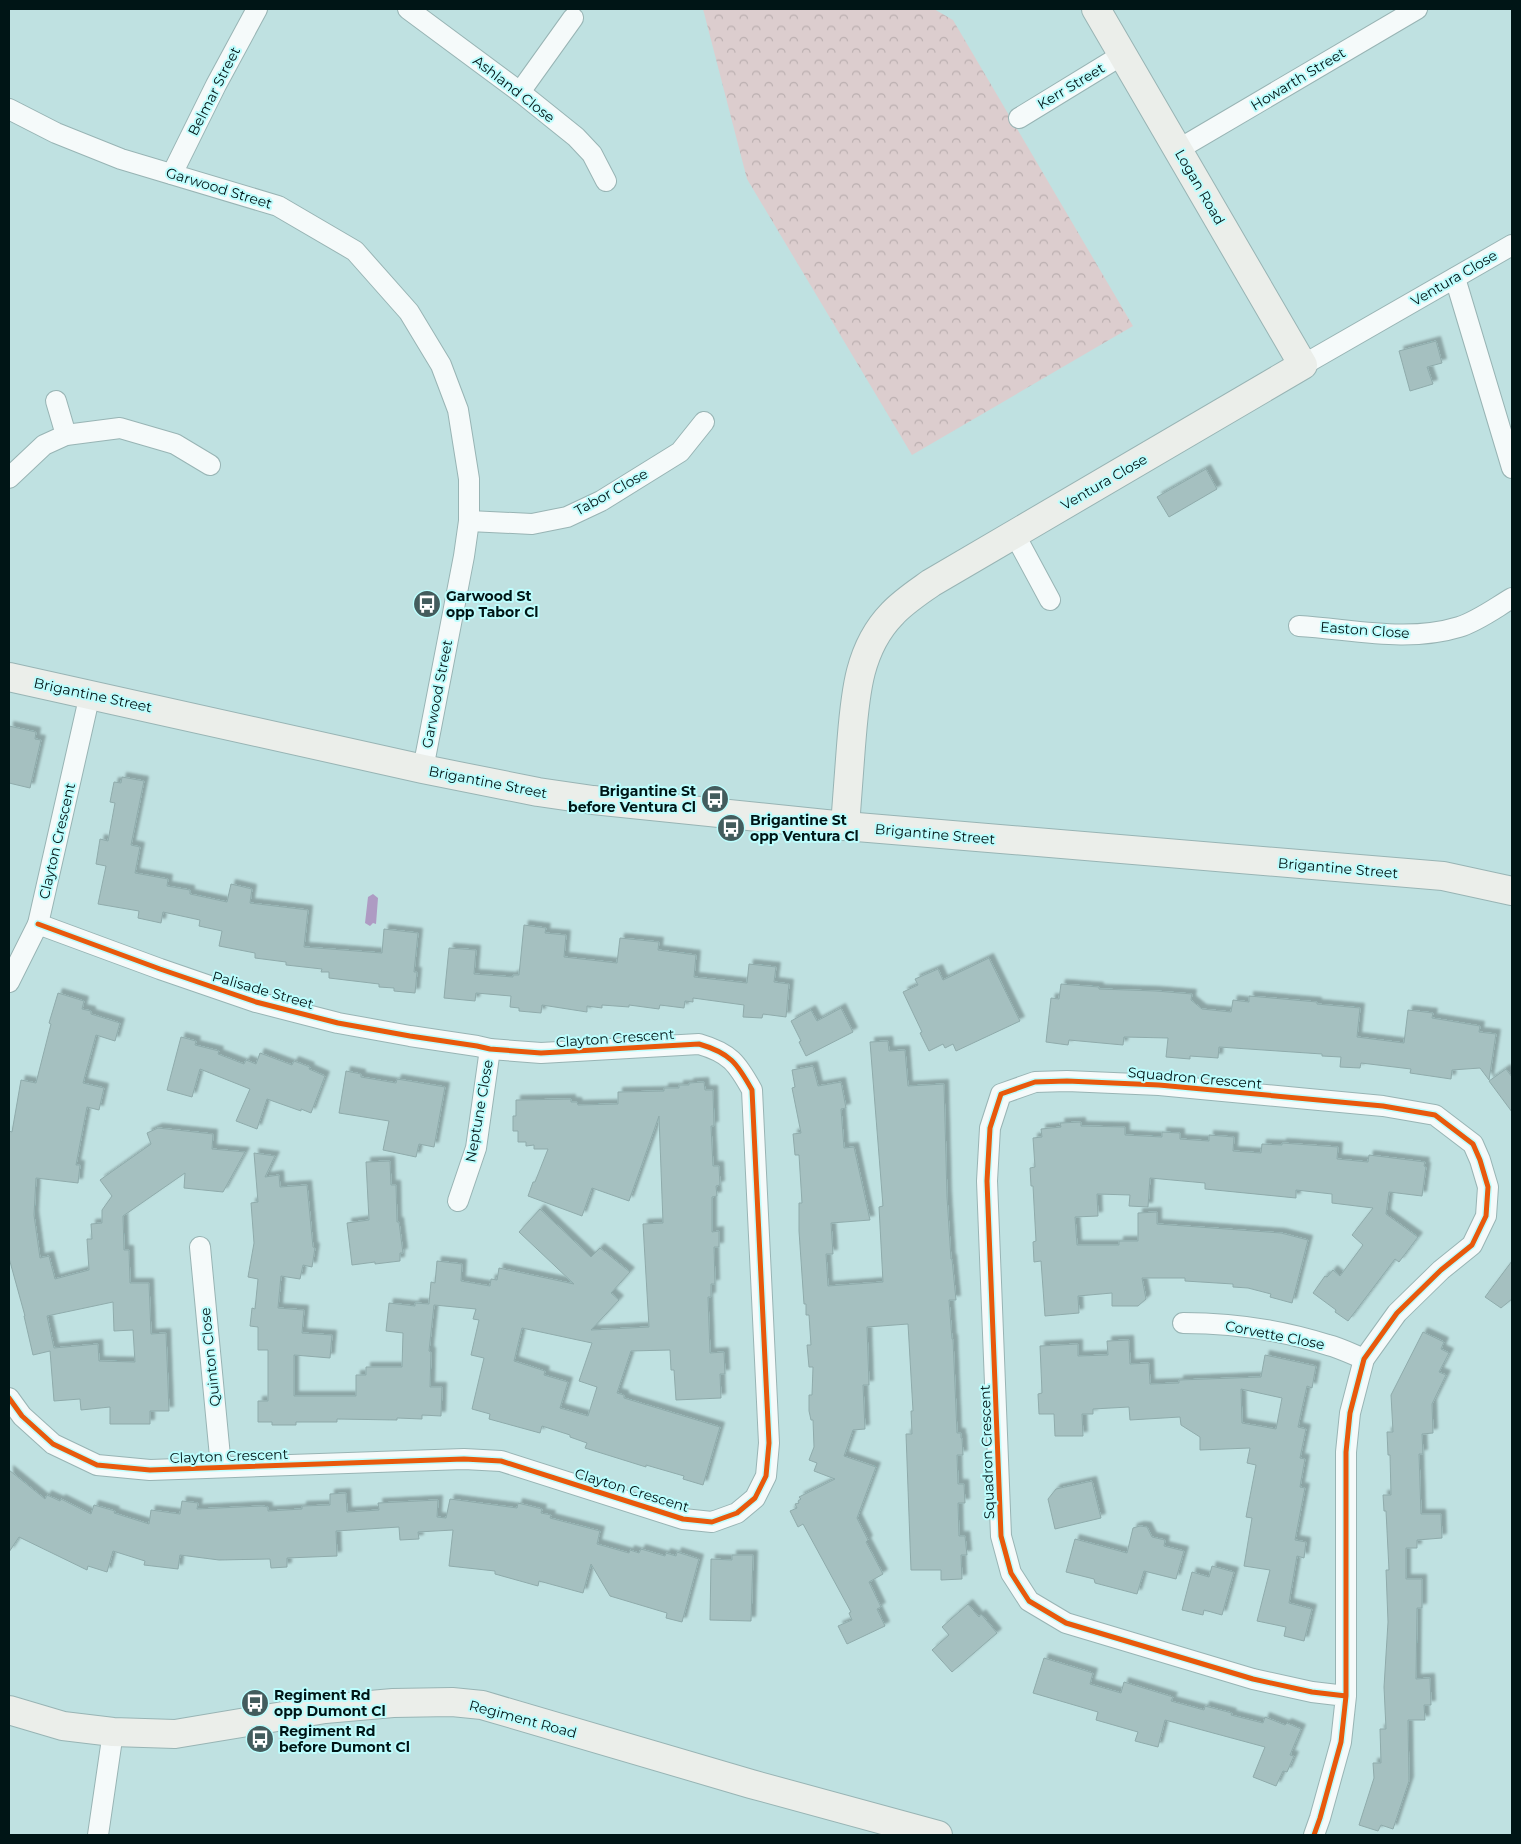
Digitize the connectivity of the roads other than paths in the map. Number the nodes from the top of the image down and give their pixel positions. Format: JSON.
{"nodes":[{"id":1,"x":256,"y":9,"type":"edge"},
{"id":2,"x":408,"y":9,"type":"edge"},
{"id":3,"x":1096,"y":9,"type":"edge"},
{"id":4,"x":1417,"y":9,"type":"edge"},
{"id":5,"x":1395,"y":14,"type":"edge"},
{"id":6,"x":573,"y":18,"type":"dead end"},
{"id":7,"x":1122,"y":55,"type":"junction"},
{"id":8,"x":520,"y":92,"type":"junction"},
{"id":9,"x":9,"y":108,"type":"edge"},
{"id":10,"x":1019,"y":118,"type":"dead end"},
{"id":11,"x":1179,"y":150,"type":"junction"},
{"id":12,"x":172,"y":174,"type":"junction"},
{"id":13,"x":606,"y":181,"type":"dead end"},
{"id":14,"x":1512,"y":245,"type":"edge"},
{"id":15,"x":1455,"y":278,"type":"junction"},
{"id":16,"x":1303,"y":365,"type":"junction"},
{"id":17,"x":56,"y":401,"type":"dead end"},
{"id":18,"x":704,"y":422,"type":"dead end"},
{"id":19,"x":66,"y":435,"type":"junction"},
{"id":20,"x":210,"y":465,"type":"dead end"},
{"id":21,"x":1512,"y":468,"type":"edge"},
{"id":22,"x":9,"y":478,"type":"edge"},
{"id":23,"x":469,"y":521,"type":"junction"},
{"id":24,"x":1015,"y":535,"type":"junction"},
{"id":25,"x":1512,"y":598,"type":"edge"},
{"id":26,"x":1050,"y":600,"type":"dead end"},
{"id":27,"x":1299,"y":626,"type":"dead end"},
{"id":28,"x":9,"y":677,"type":"edge"},
{"id":29,"x":90,"y":694,"type":"junction"},
{"id":30,"x":423,"y":769,"type":"junction"},
{"id":31,"x":845,"y":826,"type":"junction"},
{"id":32,"x":1512,"y":891,"type":"edge"},
{"id":33,"x":38,"y":924,"type":"junction"},
{"id":34,"x":9,"y":982,"type":"edge"},
{"id":35,"x":490,"y":1050,"type":"junction"},
{"id":36,"x":458,"y":1201,"type":"dead end"},
{"id":37,"x":200,"y":1247,"type":"dead end"},
{"id":38,"x":1183,"y":1323,"type":"dead end"},
{"id":39,"x":1364,"y":1360,"type":"junction"},
{"id":40,"x":9,"y":1398,"type":"edge"},
{"id":41,"x":221,"y":1467,"type":"junction"},
{"id":42,"x":1346,"y":1696,"type":"junction"},
{"id":43,"x":9,"y":1710,"type":"edge"},
{"id":44,"x":113,"y":1732,"type":"junction"},
{"id":45,"x":98,"y":1835,"type":"edge"},
{"id":46,"x":938,"y":1835,"type":"edge"},
{"id":47,"x":1314,"y":1835,"type":"edge"}],
"edges":[{"from":1,"to":12,"type":"street","name":"Belmar Street"},
{"from":2,"to":8,"type":"street","name":"Ashland Close"},
{"from":3,"to":7,"type":"street","name":"Logan Road"},
{"from":4,"to":5,"type":"street","name":"Howarth Street"},
{"from":5,"to":11,"type":"street","name":"Howarth Street"},
{"from":6,"to":8,"type":"street"},
{"from":7,"to":10,"type":"street","name":"Kerr Street"},
{"from":7,"to":11,"type":"street","name":"Logan Road"},
{"from":8,"to":13,"type":"street","name":"Ashland Close"},
{"from":9,"to":12,"type":"street","name":"Garwood Street"},
{"from":11,"to":16,"type":"street","name":"Logan Road"},
{"from":12,"to":23,"type":"street","name":"Garwood Street"},
{"from":14,"to":15,"type":"street","name":"Ventura Close"},
{"from":15,"to":16,"type":"street","name":"Ventura Close"},
{"from":15,"to":21,"type":"street"},
{"from":16,"to":24,"type":"street","name":"Ventura Close"},
{"from":17,"to":19,"type":"street"},
{"from":18,"to":23,"type":"street","name":"Tabor Close"},
{"from":19,"to":20,"type":"street"},
{"from":19,"to":22,"type":"street"},
{"from":23,"to":30,"type":"street","name":"Garwood Street"},
{"from":24,"to":26,"type":"street"},
{"from":24,"to":31,"type":"street","name":"Ventura Close"},
{"from":25,"to":27,"type":"street","name":"Easton Close"},
{"from":28,"to":29,"type":"street","name":"Brigantine Street"},
{"from":29,"to":30,"type":"street","name":"Brigantine Street"},
{"from":29,"to":33,"type":"street","name":"Clayton Crescent"},
{"from":30,"to":31,"type":"street","name":"Brigantine Street"},
{"from":31,"to":32,"type":"street","name":"Brigantine Street"},
{"from":33,"to":34,"type":"street","name":"Clayton Crescent"},
{"from":33,"to":35,"type":"street","name":"Palisade Street"},
{"from":35,"to":36,"type":"street","name":"Neptune Close"},
{"from":35,"to":41,"type":"street","name":"Clayton Crescent"},
{"from":37,"to":41,"type":"street","name":"Quinton Close"},
{"from":38,"to":39,"type":"street","name":"Corvette Close"},
{"from":39,"to":42,"type":"street","name":"Squadron Crescent"},
{"from":39,"to":42,"type":"street","name":"Squadron Crescent"},
{"from":40,"to":41,"type":"street","name":"Clayton Crescent"},
{"from":42,"to":47,"type":"street","name":"Squadron Crescent"},
{"from":43,"to":44,"type":"street","name":"Regiment Road"},
{"from":44,"to":45,"type":"street"},
{"from":44,"to":46,"type":"street","name":"Regiment Road"}]}
